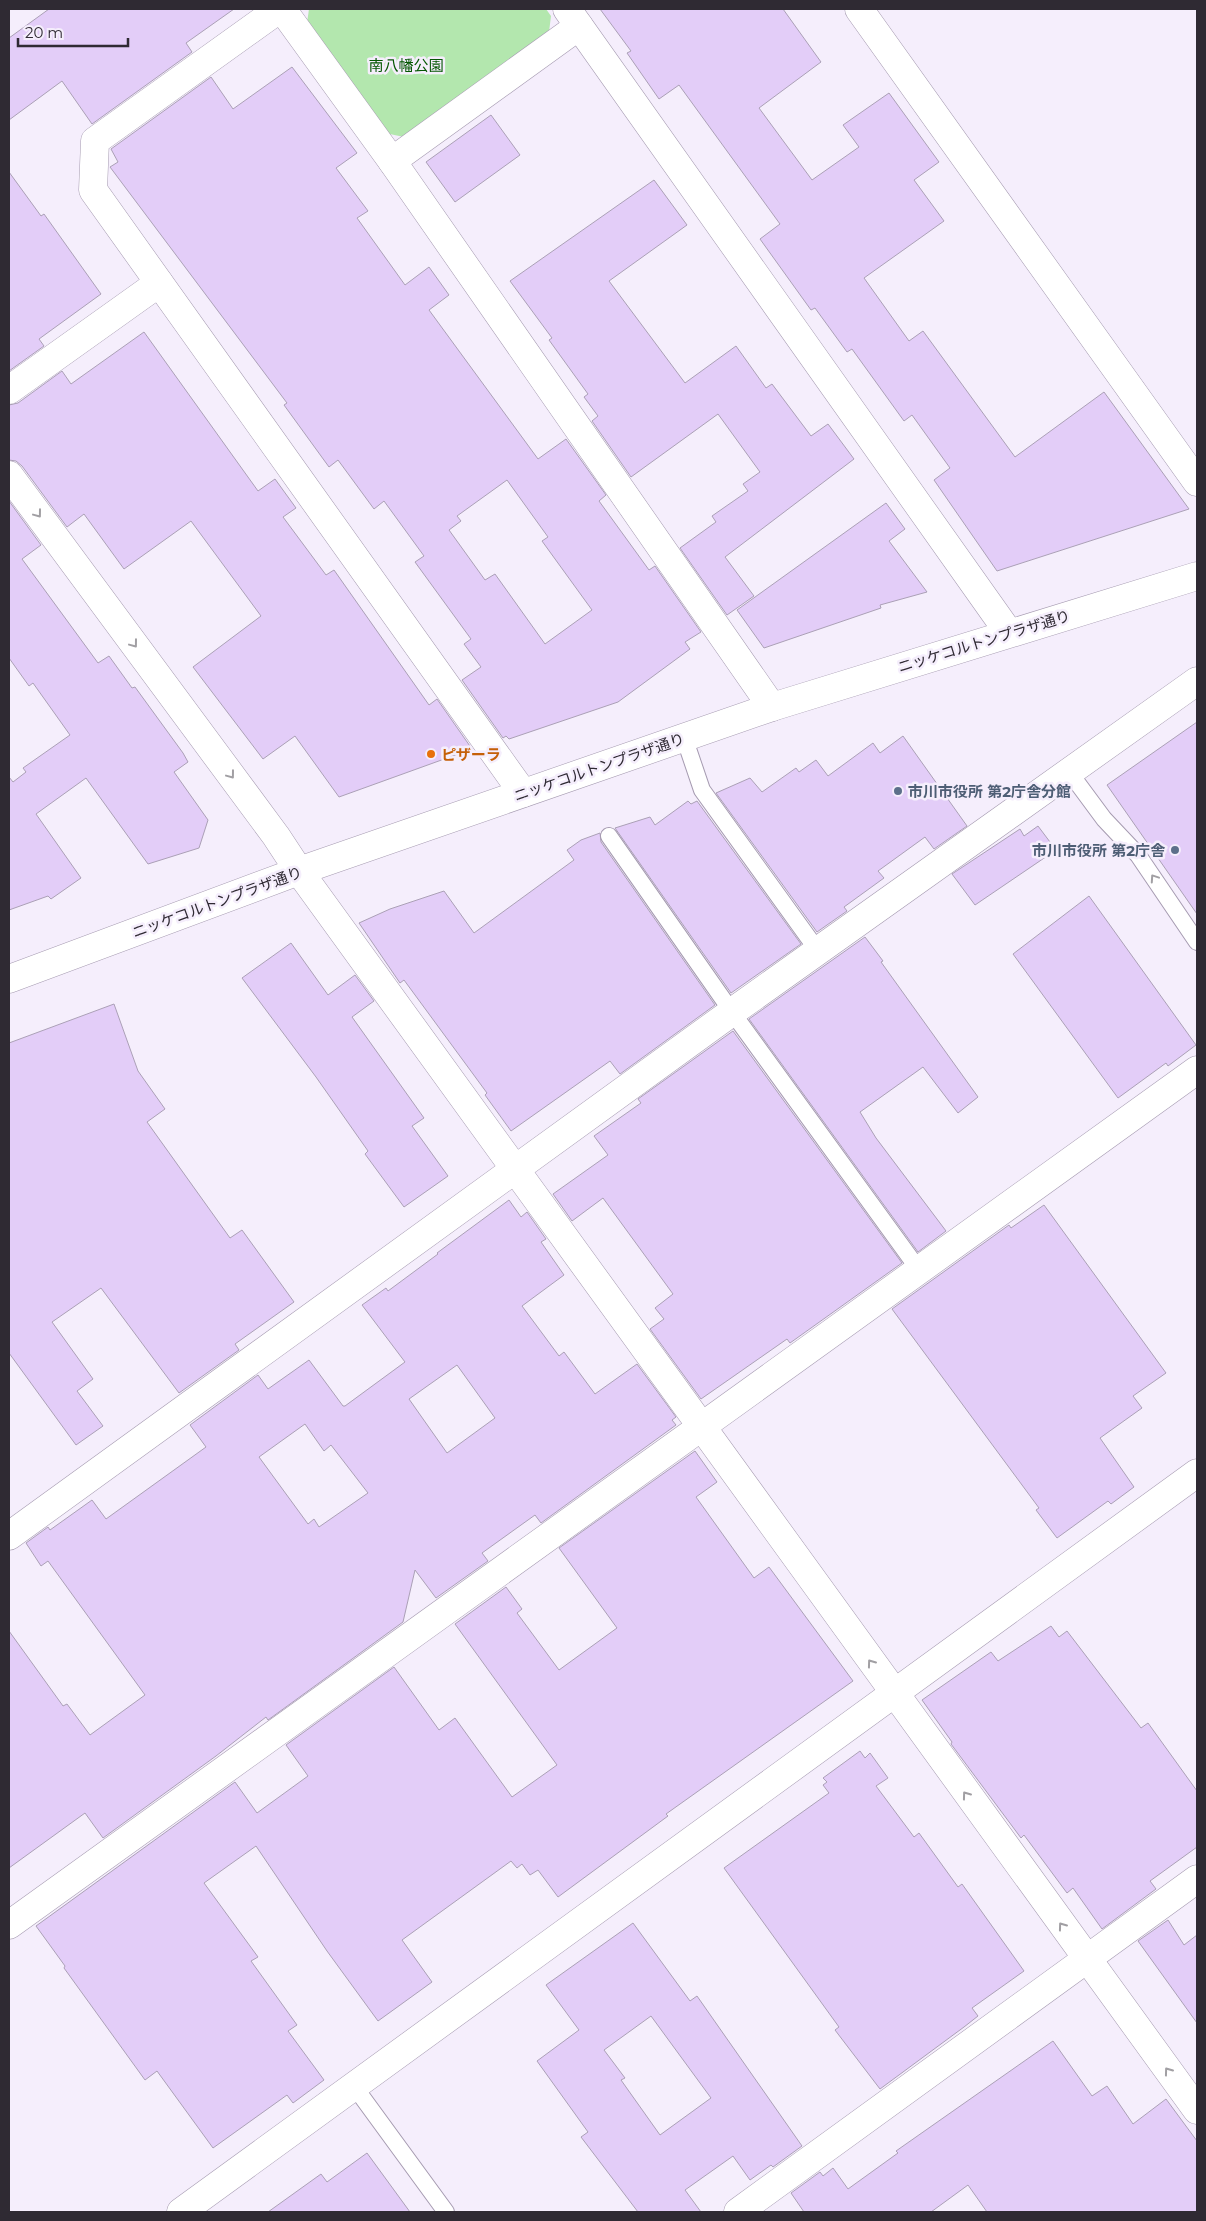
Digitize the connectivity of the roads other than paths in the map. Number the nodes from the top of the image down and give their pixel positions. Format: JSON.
{"nodes":[{"id":1,"x":280,"y":9,"type":"edge"},
{"id":2,"x":859,"y":9,"type":"edge"},
{"id":3,"x":573,"y":17,"type":"edge"},
{"id":4,"x":392,"y":161,"type":"junction"},
{"id":5,"x":159,"y":283,"type":"junction"},
{"id":6,"x":9,"y":390,"type":"edge"},
{"id":7,"x":9,"y":474,"type":"edge"},
{"id":8,"x":1197,"y":482,"type":"edge"},
{"id":9,"x":1197,"y":576,"type":"edge"},
{"id":10,"x":1009,"y":633,"type":"junction"},
{"id":11,"x":1197,"y":681,"type":"edge"},
{"id":12,"x":772,"y":707,"type":"junction"},
{"id":13,"x":684,"y":737,"type":"junction"},
{"id":14,"x":1070,"y":773,"type":"junction"},
{"id":15,"x":523,"y":793,"type":"junction"},
{"id":16,"x":609,"y":836,"type":"dead end"},
{"id":17,"x":299,"y":871,"type":"junction"},
{"id":18,"x":1197,"y":942,"type":"edge"},
{"id":19,"x":818,"y":951,"type":"junction"},
{"id":20,"x":9,"y":979,"type":"edge"},
{"id":21,"x":732,"y":1012,"type":"junction"},
{"id":22,"x":1197,"y":1070,"type":"edge"},
{"id":23,"x":515,"y":1170,"type":"junction"},
{"id":24,"x":919,"y":1270,"type":"junction"},
{"id":25,"x":700,"y":1427,"type":"junction"},
{"id":26,"x":1197,"y":1473,"type":"edge"},
{"id":27,"x":9,"y":1536,"type":"edge"},
{"id":28,"x":894,"y":1694,"type":"junction"},
{"id":29,"x":1197,"y":1879,"type":"edge"},
{"id":30,"x":9,"y":1925,"type":"edge"},
{"id":31,"x":1086,"y":1960,"type":"junction"},
{"id":32,"x":354,"y":2086,"type":"junction"},
{"id":33,"x":1197,"y":2110,"type":"edge"},
{"id":34,"x":750,"y":2209,"type":"edge"},
{"id":35,"x":181,"y":2212,"type":"edge"},
{"id":36,"x":446,"y":2212,"type":"edge"}],
"edges":[{"from":1,"to":4,"type":"street"},
{"from":1,"to":5,"type":"street"},
{"from":2,"to":8,"type":"street"},
{"from":3,"to":4,"type":"street"},
{"from":3,"to":10,"type":"street"},
{"from":4,"to":12,"type":"street"},
{"from":5,"to":6,"type":"street"},
{"from":5,"to":15,"type":"street"},
{"from":7,"to":17,"type":"street","one_way":true},
{"from":9,"to":10,"type":"street","name":"ニッケコルトンプラザ通り"},
{"from":10,"to":12,"type":"street","name":"ニッケコルトンプラザ通り"},
{"from":11,"to":14,"type":"street"},
{"from":12,"to":13,"type":"street","name":"ニッケコルトンプラザ通り"},
{"from":13,"to":15,"type":"street","name":"ニッケコルトンプラザ通り"},
{"from":13,"to":19,"type":"lane"},
{"from":18,"to":14,"type":"lane","one_way":true},
{"from":14,"to":19,"type":"street"},
{"from":15,"to":17,"type":"street","name":"ニッケコルトンプラザ通り"},
{"from":16,"to":21,"type":"lane"},
{"from":17,"to":20,"type":"street","name":"ニッケコルトンプラザ通り"},
{"from":17,"to":23,"type":"street"},
{"from":19,"to":21,"type":"street"},
{"from":21,"to":23,"type":"street"},
{"from":21,"to":24,"type":"lane"},
{"from":22,"to":24,"type":"street"},
{"from":23,"to":25,"type":"street"},
{"from":23,"to":27,"type":"street"},
{"from":24,"to":25,"type":"street"},
{"from":28,"to":25,"type":"street","one_way":true},
{"from":25,"to":30,"type":"street"},
{"from":26,"to":28,"type":"street"},
{"from":31,"to":28,"type":"street","one_way":true},
{"from":28,"to":32,"type":"street"},
{"from":29,"to":31,"type":"street"},
{"from":33,"to":31,"type":"street","one_way":true},
{"from":31,"to":34,"type":"street"},
{"from":32,"to":35,"type":"street"},
{"from":32,"to":36,"type":"lane"}]}
